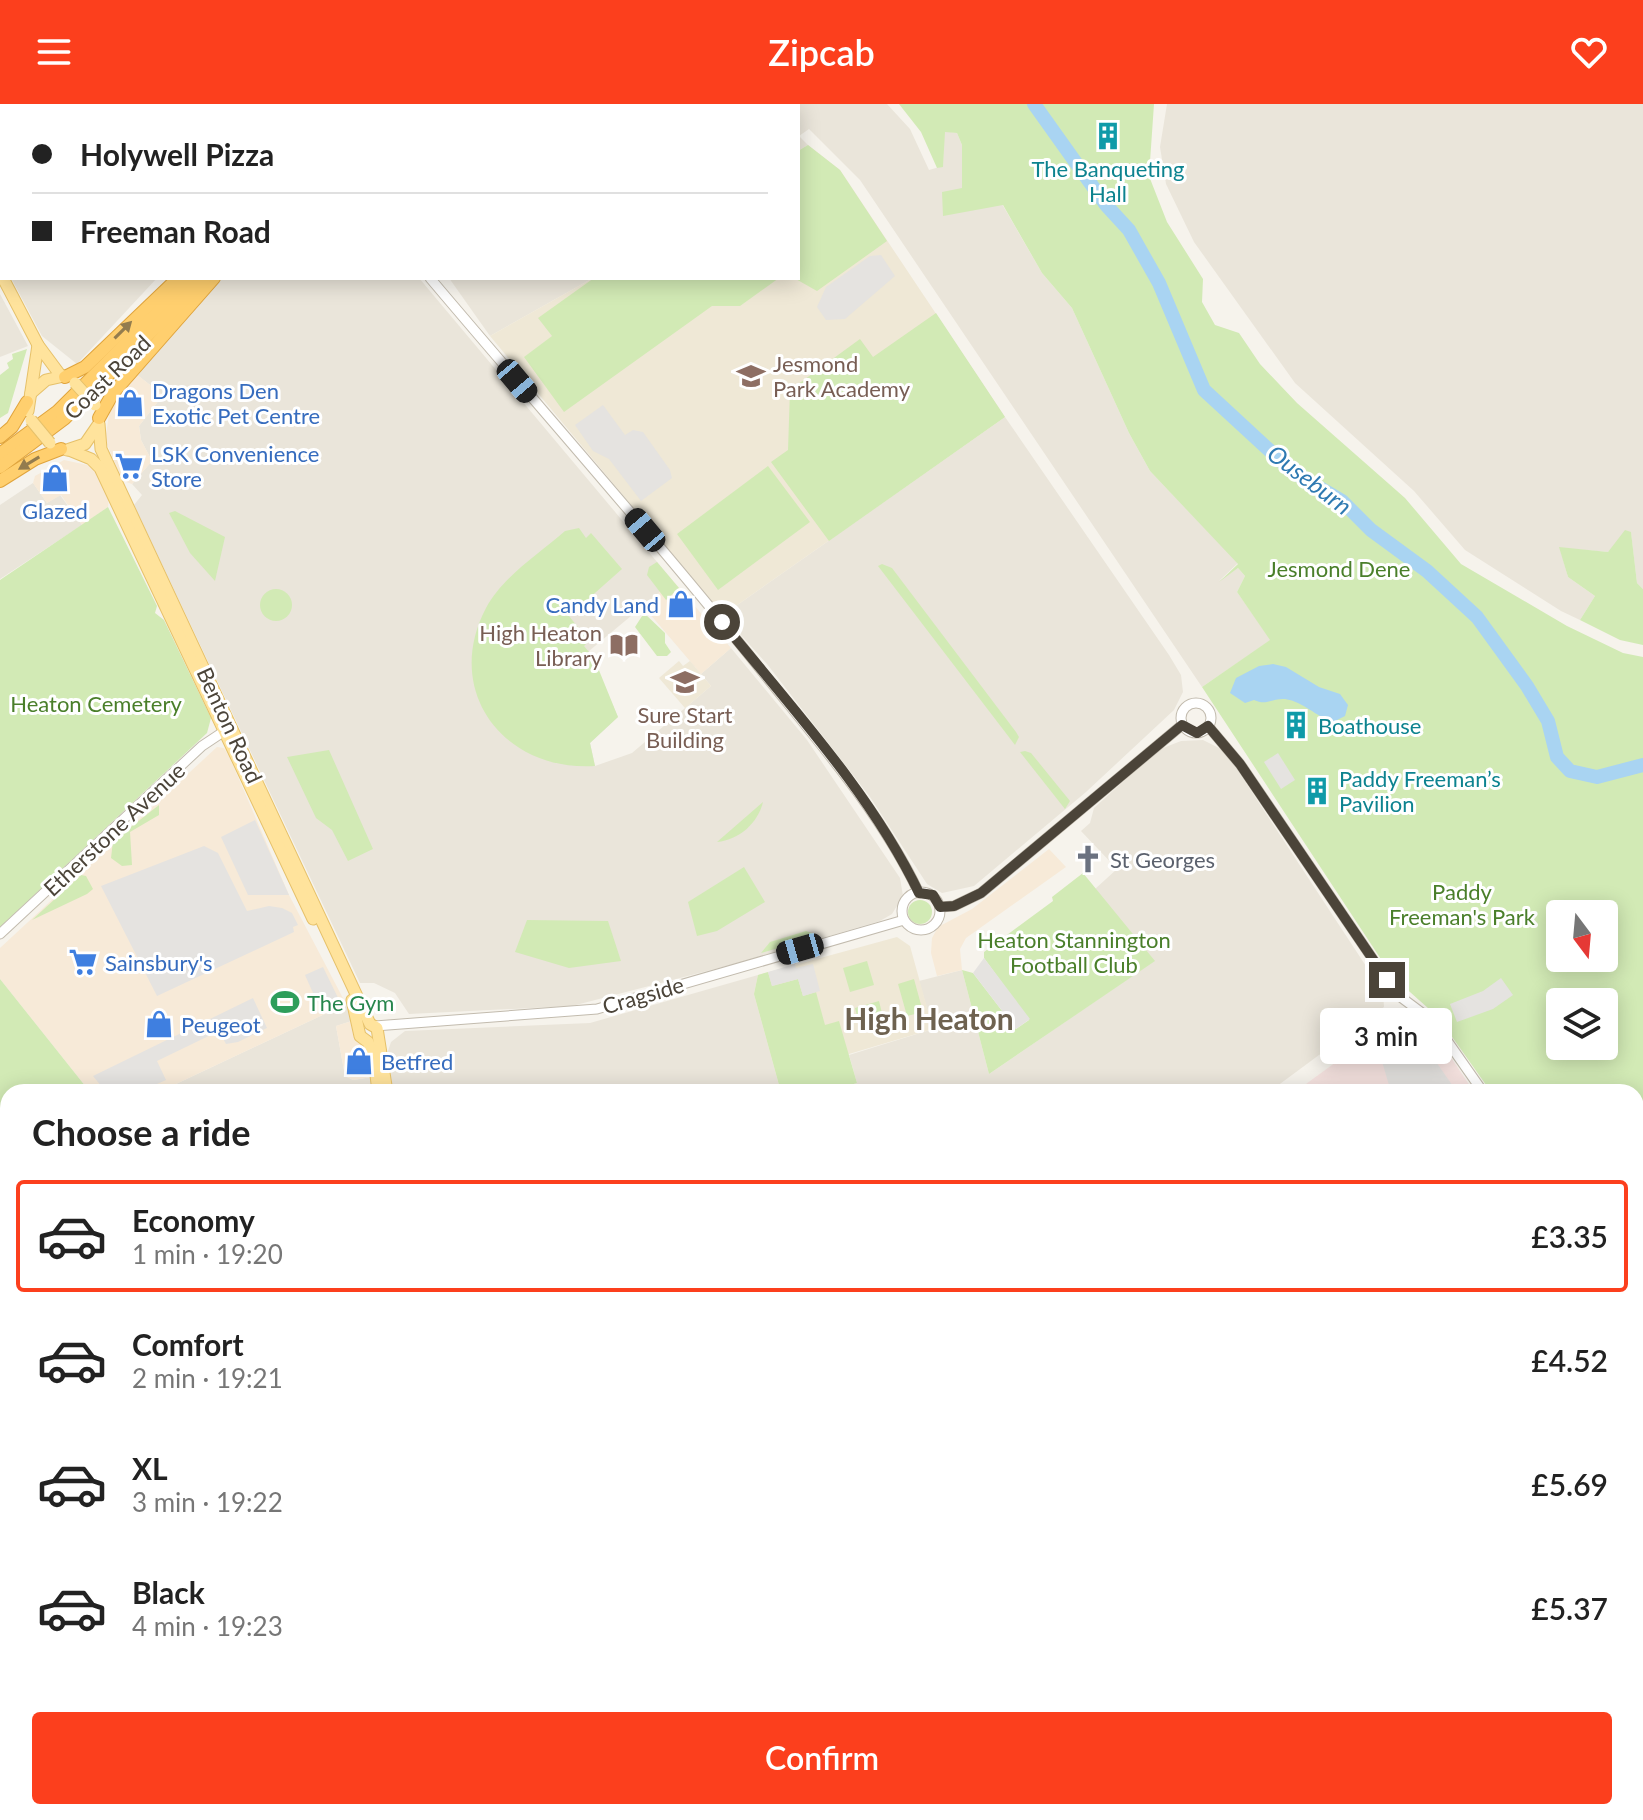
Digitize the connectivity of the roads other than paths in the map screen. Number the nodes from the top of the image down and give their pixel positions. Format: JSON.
{"nodes":[{"id":1,"x":4,"y":280,"type":"edge"},
{"id":2,"x":176,"y":280,"type":"edge"},
{"id":3,"x":190,"y":280,"type":"edge"},
{"id":4,"x":203,"y":280,"type":"edge"},
{"id":5,"x":212,"y":280,"type":"edge"},
{"id":6,"x":432,"y":280,"type":"edge"},
{"id":7,"x":38,"y":345,"type":"junction"},
{"id":8,"x":67,"y":379,"type":"junction"},
{"id":9,"x":28,"y":400,"type":"junction"},
{"id":10,"x":98,"y":416,"type":"junction"},
{"id":11,"x":0,"y":437,"type":"edge"},
{"id":12,"x":60,"y":448,"type":"junction"},
{"id":13,"x":0,"y":454,"type":"edge"},
{"id":14,"x":0,"y":467,"type":"edge"},
{"id":15,"x":0,"y":481,"type":"edge"},
{"id":16,"x":1182,"y":725,"type":"junction"},
{"id":17,"x":1208,"y":726,"type":"junction"},
{"id":18,"x":227,"y":730,"type":"junction"},
{"id":19,"x":919,"y":893,"type":"junction"},
{"id":20,"x":940,"y":907,"type":"junction"},
{"id":21,"x":904,"y":920,"type":"junction"},
{"id":22,"x":0,"y":934,"type":"edge"},
{"id":23,"x":369,"y":1026,"type":"junction"},
{"id":24,"x":372,"y":1040,"type":"junction"},
{"id":25,"x":377,"y":1084,"type":"edge"},
{"id":26,"x":385,"y":1084,"type":"edge"},
{"id":27,"x":1477,"y":1084,"type":"edge"}],
"edges":[{"from":1,"to":7,"type":"main road"},
{"from":8,"to":2,"type":"highway","one_way":true},
{"from":3,"to":13,"type":"highway","name":"Coast Road"},
{"from":4,"to":14,"type":"highway","name":"Coast Road"},
{"from":5,"to":10,"type":"highway"},
{"from":6,"to":19,"type":"street"},
{"from":7,"to":8,"type":"main road"},
{"from":7,"to":9,"type":"main road"},
{"from":8,"to":9,"type":"main road"},
{"from":8,"to":10,"type":"main road","bridge":true},
{"from":9,"to":11,"type":"highway"},
{"from":9,"to":12,"type":"main road","bridge":true},
{"from":10,"to":12,"type":"main road"},
{"from":10,"to":18,"type":"main road","name":"Benton Road"},
{"from":12,"to":15,"type":"highway","one_way":true},
{"from":12,"to":18,"type":"main road","name":"Benton Road"},
{"from":16,"to":17,"type":"street"},
{"from":16,"to":17,"type":"street"},
{"from":16,"to":20,"type":"street"},
{"from":17,"to":27,"type":"street"},
{"from":18,"to":22,"type":"street","name":"Etherstone Avenue"},
{"from":18,"to":23,"type":"main road","name":"Benton Road"},
{"from":19,"to":20,"type":"street"},
{"from":19,"to":21,"type":"street"},
{"from":20,"to":21,"type":"street"},
{"from":21,"to":23,"type":"street","name":"Cragside"},
{"from":23,"to":24,"type":"main road","name":"Benton Road"},
{"from":24,"to":25,"type":"main road"},
{"from":24,"to":26,"type":"main road"}]}
